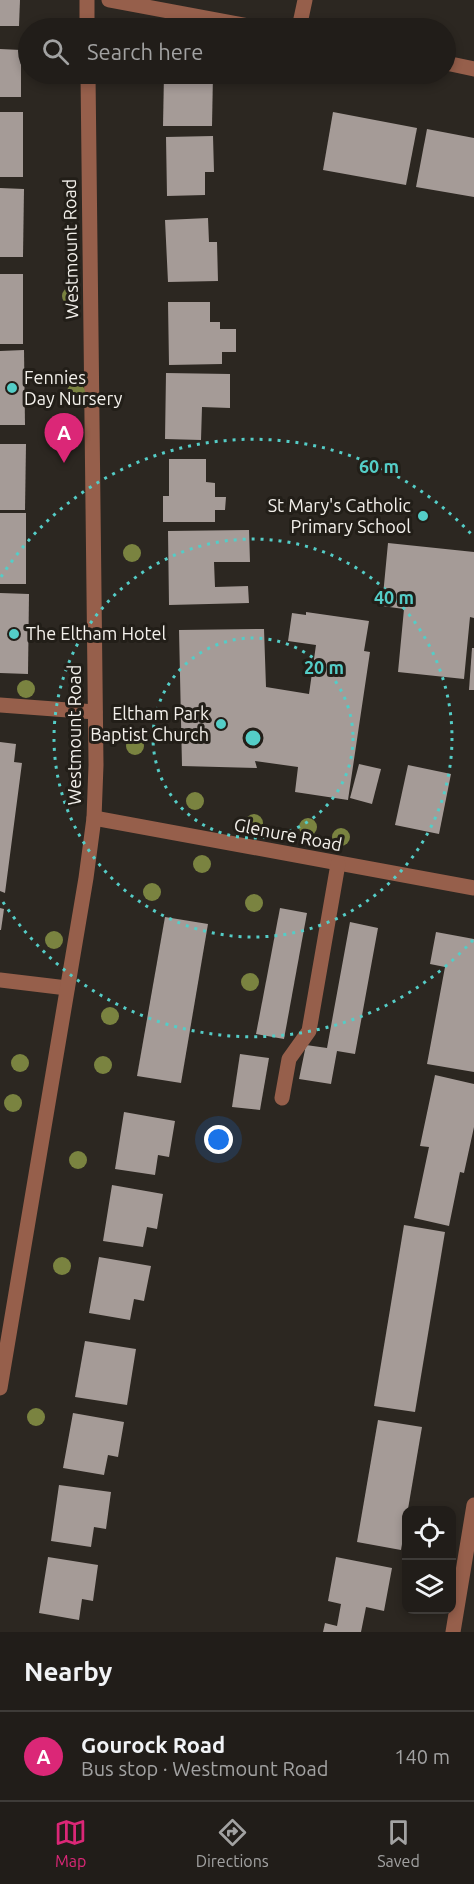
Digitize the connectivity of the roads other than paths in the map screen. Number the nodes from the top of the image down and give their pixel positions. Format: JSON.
{"nodes":[{"id":1,"x":87,"y":0,"type":"edge"},
{"id":2,"x":108,"y":0,"type":"edge"},
{"id":3,"x":305,"y":0,"type":"edge"},
{"id":4,"x":87,"y":18,"type":"edge"},
{"id":5,"x":206,"y":18,"type":"edge"},
{"id":6,"x":301,"y":18,"type":"edge"},
{"id":7,"x":456,"y":65,"type":"edge"},
{"id":8,"x":474,"y":69,"type":"edge"},
{"id":9,"x":88,"y":84,"type":"edge"},
{"id":10,"x":0,"y":705,"type":"edge"},
{"id":11,"x":95,"y":712,"type":"junction"},
{"id":12,"x":94,"y":818,"type":"junction"},
{"id":13,"x":338,"y":864,"type":"junction"},
{"id":14,"x":474,"y":888,"type":"edge"},
{"id":15,"x":0,"y":980,"type":"edge"},
{"id":16,"x":67,"y":988,"type":"junction"},
{"id":17,"x":282,"y":1098,"type":"dead end"},
{"id":18,"x":0,"y":1388,"type":"edge"},
{"id":19,"x":474,"y":1505,"type":"edge"},
{"id":20,"x":453,"y":1632,"type":"edge"}],
"edges":[{"from":1,"to":4,"type":"street"},
{"from":2,"to":5,"type":"street"},
{"from":3,"to":6,"type":"street"},
{"from":7,"to":8,"type":"street"},
{"from":9,"to":11,"type":"street","name":"Westmount Road"},
{"from":10,"to":11,"type":"street"},
{"from":11,"to":12,"type":"street","name":"Westmount Road"},
{"from":12,"to":13,"type":"street","name":"Glenure Road"},
{"from":12,"to":16,"type":"street","name":"Westmount Road"},
{"from":13,"to":14,"type":"street","name":"Glenure Road"},
{"from":13,"to":17,"type":"street"},
{"from":15,"to":16,"type":"street"},
{"from":16,"to":18,"type":"street","name":"Westmount Road"},
{"from":19,"to":20,"type":"street"}]}
